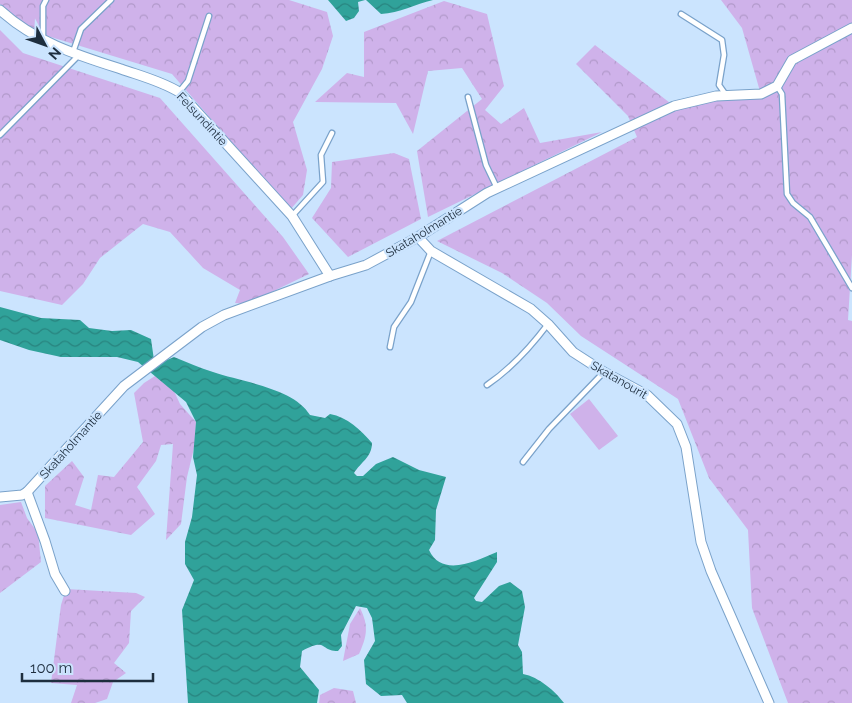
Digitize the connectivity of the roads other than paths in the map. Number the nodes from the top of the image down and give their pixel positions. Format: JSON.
{"nodes":[{"id":1,"x":46,"y":0,"type":"edge"},
{"id":2,"x":111,"y":0,"type":"edge"},
{"id":3,"x":0,"y":10,"type":"edge"},
{"id":4,"x":681,"y":14,"type":"dead end"},
{"id":5,"x":209,"y":16,"type":"dead end"},
{"id":6,"x":852,"y":28,"type":"edge"},
{"id":7,"x":43,"y":41,"type":"junction"},
{"id":8,"x":75,"y":54,"type":"junction"},
{"id":9,"x":777,"y":86,"type":"junction"},
{"id":10,"x":179,"y":92,"type":"junction"},
{"id":11,"x":726,"y":95,"type":"junction"},
{"id":12,"x":468,"y":97,"type":"dead end"},
{"id":13,"x":332,"y":133,"type":"dead end"},
{"id":14,"x":0,"y":135,"type":"edge"},
{"id":15,"x":498,"y":189,"type":"junction"},
{"id":16,"x":292,"y":216,"type":"junction"},
{"id":17,"x":418,"y":237,"type":"junction"},
{"id":18,"x":431,"y":251,"type":"junction"},
{"id":19,"x":330,"y":276,"type":"junction"},
{"id":20,"x":852,"y":288,"type":"edge"},
{"id":21,"x":548,"y":324,"type":"junction"},
{"id":22,"x":390,"y":347,"type":"dead end"},
{"id":23,"x":604,"y":372,"type":"junction"},
{"id":24,"x":487,"y":385,"type":"dead end"},
{"id":25,"x":523,"y":462,"type":"dead end"},
{"id":26,"x":27,"y":492,"type":"junction"},
{"id":27,"x":0,"y":497,"type":"edge"},
{"id":28,"x":66,"y":591,"type":"dead end"},
{"id":29,"x":769,"y":703,"type":"edge"}],
"edges":[{"from":1,"to":7,"type":"lane"},
{"from":2,"to":8,"type":"lane"},
{"from":3,"to":7,"type":"street","name":"Felsundintie"},
{"from":4,"to":11,"type":"lane"},
{"from":5,"to":10,"type":"lane"},
{"from":6,"to":9,"type":"street"},
{"from":7,"to":8,"type":"street","name":"Felsundintie"},
{"from":8,"to":10,"type":"street","name":"Felsundintie"},
{"from":8,"to":14,"type":"lane"},
{"from":9,"to":11,"type":"street","name":"Skataholmantie"},
{"from":9,"to":20,"type":"lane"},
{"from":10,"to":16,"type":"street","name":"Felsundintie"},
{"from":11,"to":15,"type":"street","name":"Skataholmantie"},
{"from":12,"to":15,"type":"lane"},
{"from":13,"to":16,"type":"lane"},
{"from":15,"to":17,"type":"street","name":"Skataholmantie"},
{"from":16,"to":19,"type":"street","name":"Felsundintie"},
{"from":17,"to":18,"type":"street","name":"Skatanourit"},
{"from":17,"to":19,"type":"street","name":"Skataholmantie"},
{"from":18,"to":21,"type":"street","name":"Skatanourit"},
{"from":18,"to":22,"type":"lane"},
{"from":19,"to":26,"type":"street","name":"Skataholmantie"},
{"from":21,"to":23,"type":"street","name":"Skatanourit"},
{"from":21,"to":24,"type":"lane"},
{"from":23,"to":25,"type":"lane"},
{"from":23,"to":29,"type":"street","name":"Skatanourit"},
{"from":26,"to":27,"type":"street"},
{"from":26,"to":28,"type":"street"}]}
